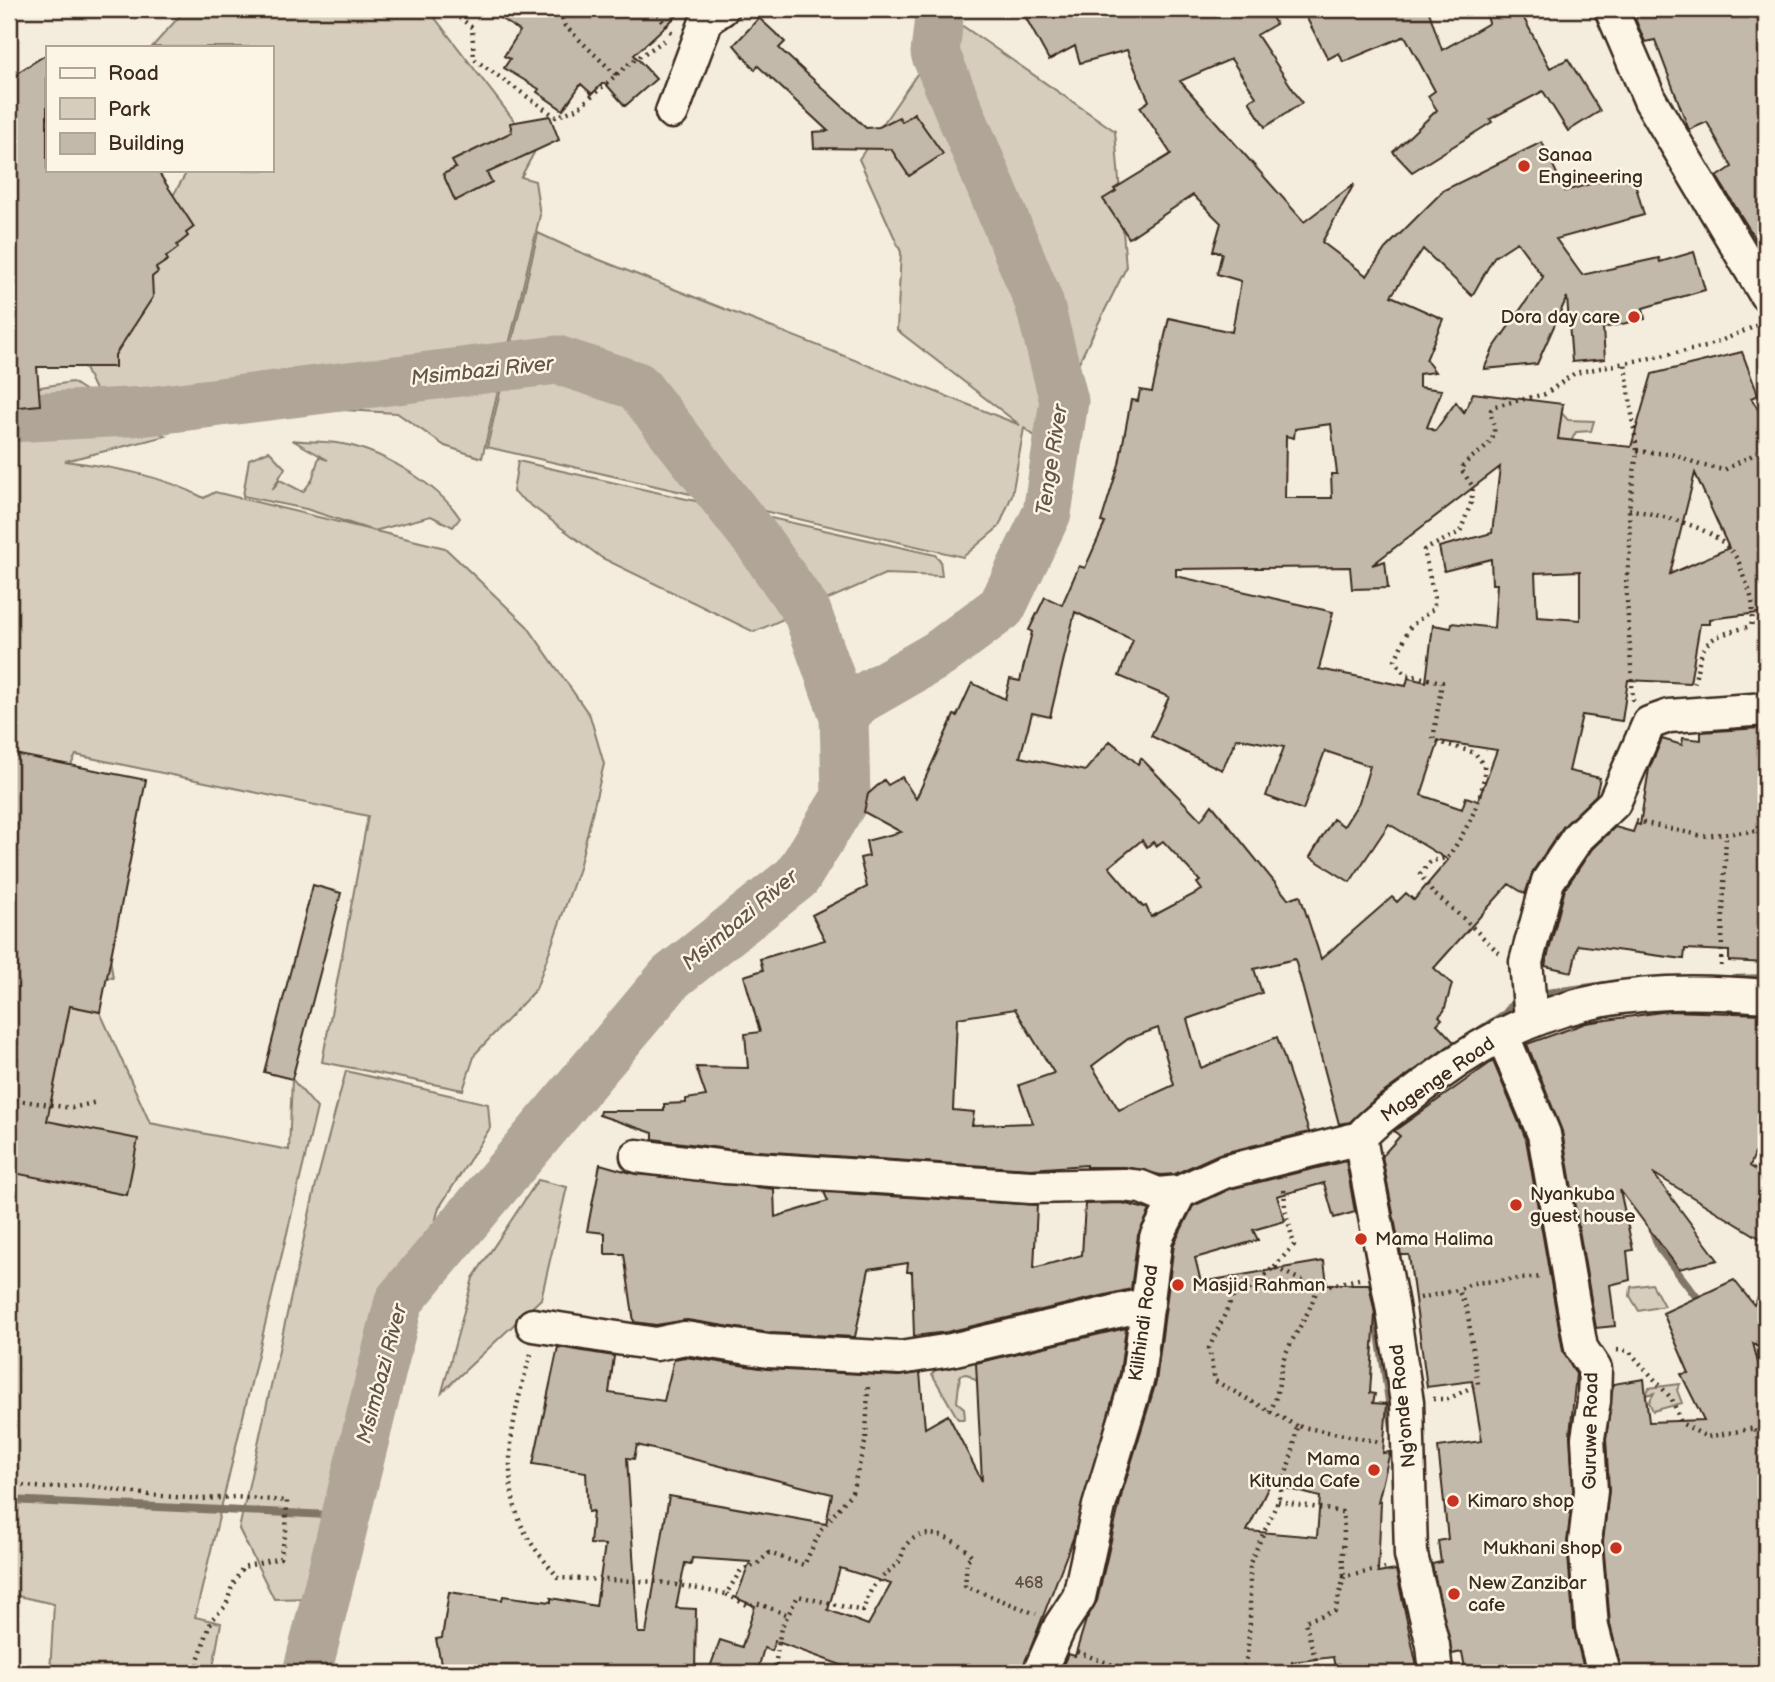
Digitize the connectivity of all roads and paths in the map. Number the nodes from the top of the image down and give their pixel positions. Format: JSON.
{"nodes":[{"id":1,"x":448,"y":9,"type":"edge"},
{"id":2,"x":552,"y":9,"type":"edge"},
{"id":3,"x":653,"y":9,"type":"edge"},
{"id":4,"x":1611,"y":9,"type":"edge"},
{"id":5,"x":714,"y":14,"type":"edge"},
{"id":6,"x":674,"y":34,"type":"junction"},
{"id":7,"x":613,"y":80,"type":"junction"},
{"id":8,"x":672,"y":111,"type":"dead end"},
{"id":9,"x":1766,"y":295,"type":"edge"},
{"id":10,"x":1766,"y":322,"type":"edge"},
{"id":11,"x":1625,"y":363,"type":"junction"},
{"id":12,"x":1766,"y":448,"type":"edge"},
{"id":13,"x":1637,"y":451,"type":"junction"},
{"id":14,"x":1629,"y":509,"type":"junction"},
{"id":15,"x":1766,"y":709,"type":"edge"},
{"id":16,"x":1692,"y":716,"type":"junction"},
{"id":17,"x":1644,"y":732,"type":"junction"},
{"id":18,"x":1614,"y":803,"type":"junction"},
{"id":19,"x":1766,"y":830,"type":"edge"},
{"id":20,"x":1726,"y":834,"type":"junction"},
{"id":21,"x":1526,"y":962,"type":"junction"},
{"id":22,"x":1720,"y":979,"type":"dead end"},
{"id":23,"x":1766,"y":996,"type":"edge"},
{"id":24,"x":1531,"y":1019,"type":"junction"},
{"id":25,"x":1502,"y":1034,"type":"junction"},
{"id":26,"x":9,"y":1099,"type":"edge"},
{"id":27,"x":97,"y":1102,"type":"dead end"},
{"id":28,"x":1360,"y":1138,"type":"junction"},
{"id":29,"x":637,"y":1156,"type":"dead end"},
{"id":30,"x":1283,"y":1157,"type":"junction"},
{"id":31,"x":1180,"y":1192,"type":"junction"},
{"id":32,"x":1274,"y":1267,"type":"junction"},
{"id":33,"x":1567,"y":1272,"type":"junction"},
{"id":34,"x":1384,"y":1274,"type":"junction"},
{"id":35,"x":1317,"y":1288,"type":"junction"},
{"id":36,"x":1458,"y":1290,"type":"junction"},
{"id":37,"x":1148,"y":1304,"type":"junction"},
{"id":38,"x":1392,"y":1305,"type":"junction"},
{"id":39,"x":533,"y":1325,"type":"joint"},
{"id":40,"x":1581,"y":1348,"type":"junction"},
{"id":41,"x":865,"y":1357,"type":"junction"},
{"id":42,"x":1407,"y":1402,"type":"junction"},
{"id":43,"x":1269,"y":1412,"type":"junction"},
{"id":44,"x":1297,"y":1426,"type":"junction"},
{"id":45,"x":1410,"y":1447,"type":"junction"},
{"id":46,"x":1766,"y":1467,"type":"edge"},
{"id":47,"x":9,"y":1484,"type":"edge"},
{"id":48,"x":1278,"y":1501,"type":"junction"},
{"id":49,"x":1410,"y":1555,"type":"junction"},
{"id":50,"x":1344,"y":1577,"type":"junction"},
{"id":51,"x":726,"y":1594,"type":"junction"},
{"id":52,"x":786,"y":1614,"type":"junction"},
{"id":53,"x":1060,"y":1626,"type":"junction"},
{"id":54,"x":198,"y":1673,"type":"edge"},
{"id":55,"x":774,"y":1673,"type":"edge"},
{"id":56,"x":1039,"y":1673,"type":"edge"},
{"id":57,"x":1135,"y":1673,"type":"edge"},
{"id":58,"x":1242,"y":1673,"type":"edge"},
{"id":59,"x":1319,"y":1673,"type":"edge"},
{"id":60,"x":1436,"y":1673,"type":"edge"},
{"id":61,"x":1604,"y":1673,"type":"edge"}],
"edges":[{"from":1,"to":7,"type":"path"},
{"from":2,"to":7,"type":"path"},
{"from":3,"to":6,"type":"path"},
{"from":4,"to":9,"type":"street"},
{"from":5,"to":6,"type":"path"},
{"from":5,"to":8,"type":"street"},
{"from":6,"to":7,"type":"path"},
{"from":10,"to":11,"type":"path"},
{"from":11,"to":13,"type":"path"},
{"from":11,"to":21,"type":"path"},
{"from":12,"to":13,"type":"path"},
{"from":13,"to":14,"type":"path"},
{"from":14,"to":16,"type":"path"},
{"from":14,"to":17,"type":"path"},
{"from":15,"to":16,"type":"street"},
{"from":16,"to":17,"type":"street"},
{"from":17,"to":18,"type":"street"},
{"from":18,"to":20,"type":"path"},
{"from":18,"to":21,"type":"street"},
{"from":19,"to":20,"type":"path"},
{"from":20,"to":22,"type":"path"},
{"from":21,"to":24,"type":"street"},
{"from":23,"to":24,"type":"street","name":"Magenge Road"},
{"from":24,"to":25,"type":"street","name":"Magenge Road"},
{"from":25,"to":28,"type":"street","name":"Magenge Road"},
{"from":25,"to":33,"type":"street","name":"Guruwe Road"},
{"from":26,"to":27,"type":"path"},
{"from":28,"to":30,"type":"street"},
{"from":28,"to":34,"type":"street","name":"Ng'onde Road"},
{"from":29,"to":31,"type":"street"},
{"from":30,"to":31,"type":"street"},
{"from":30,"to":32,"type":"path"},
{"from":31,"to":37,"type":"street","name":"Kilihindi Road"},
{"from":32,"to":35,"type":"path"},
{"from":32,"to":43,"type":"path"},
{"from":33,"to":36,"type":"path"},
{"from":33,"to":40,"type":"street","name":"Guruwe Road"},
{"from":34,"to":35,"type":"path"},
{"from":34,"to":38,"type":"street","name":"Ng'onde Road"},
{"from":35,"to":43,"type":"path"},
{"from":36,"to":38,"type":"path"},
{"from":36,"to":42,"type":"path"},
{"from":37,"to":41,"type":"street"},
{"from":37,"to":53,"type":"street","name":"Kilihindi Road"},
{"from":38,"to":42,"type":"street","name":"Ng'onde Road"},
{"from":39,"to":41,"type":"street"},
{"from":39,"to":51,"type":"path"},
{"from":40,"to":46,"type":"path"},
{"from":40,"to":61,"type":"street","name":"Guruwe Road"},
{"from":41,"to":51,"type":"path"},
{"from":42,"to":45,"type":"street","name":"Ng'onde Road"},
{"from":43,"to":44,"type":"path"},
{"from":44,"to":45,"type":"path"},
{"from":44,"to":48,"type":"path"},
{"from":45,"to":49,"type":"street","name":"Ng'onde Road"},
{"from":47,"to":54,"type":"path"},
{"from":48,"to":50,"type":"path"},
{"from":48,"to":58,"type":"path"},
{"from":49,"to":50,"type":"path"},
{"from":49,"to":60,"type":"street","name":"Ng'onde Road"},
{"from":50,"to":59,"type":"path"},
{"from":51,"to":52,"type":"path"},
{"from":52,"to":53,"type":"path"},
{"from":52,"to":55,"type":"path"},
{"from":53,"to":56,"type":"street","name":"Kilihindi Road"},
{"from":53,"to":57,"type":"path"}]}
